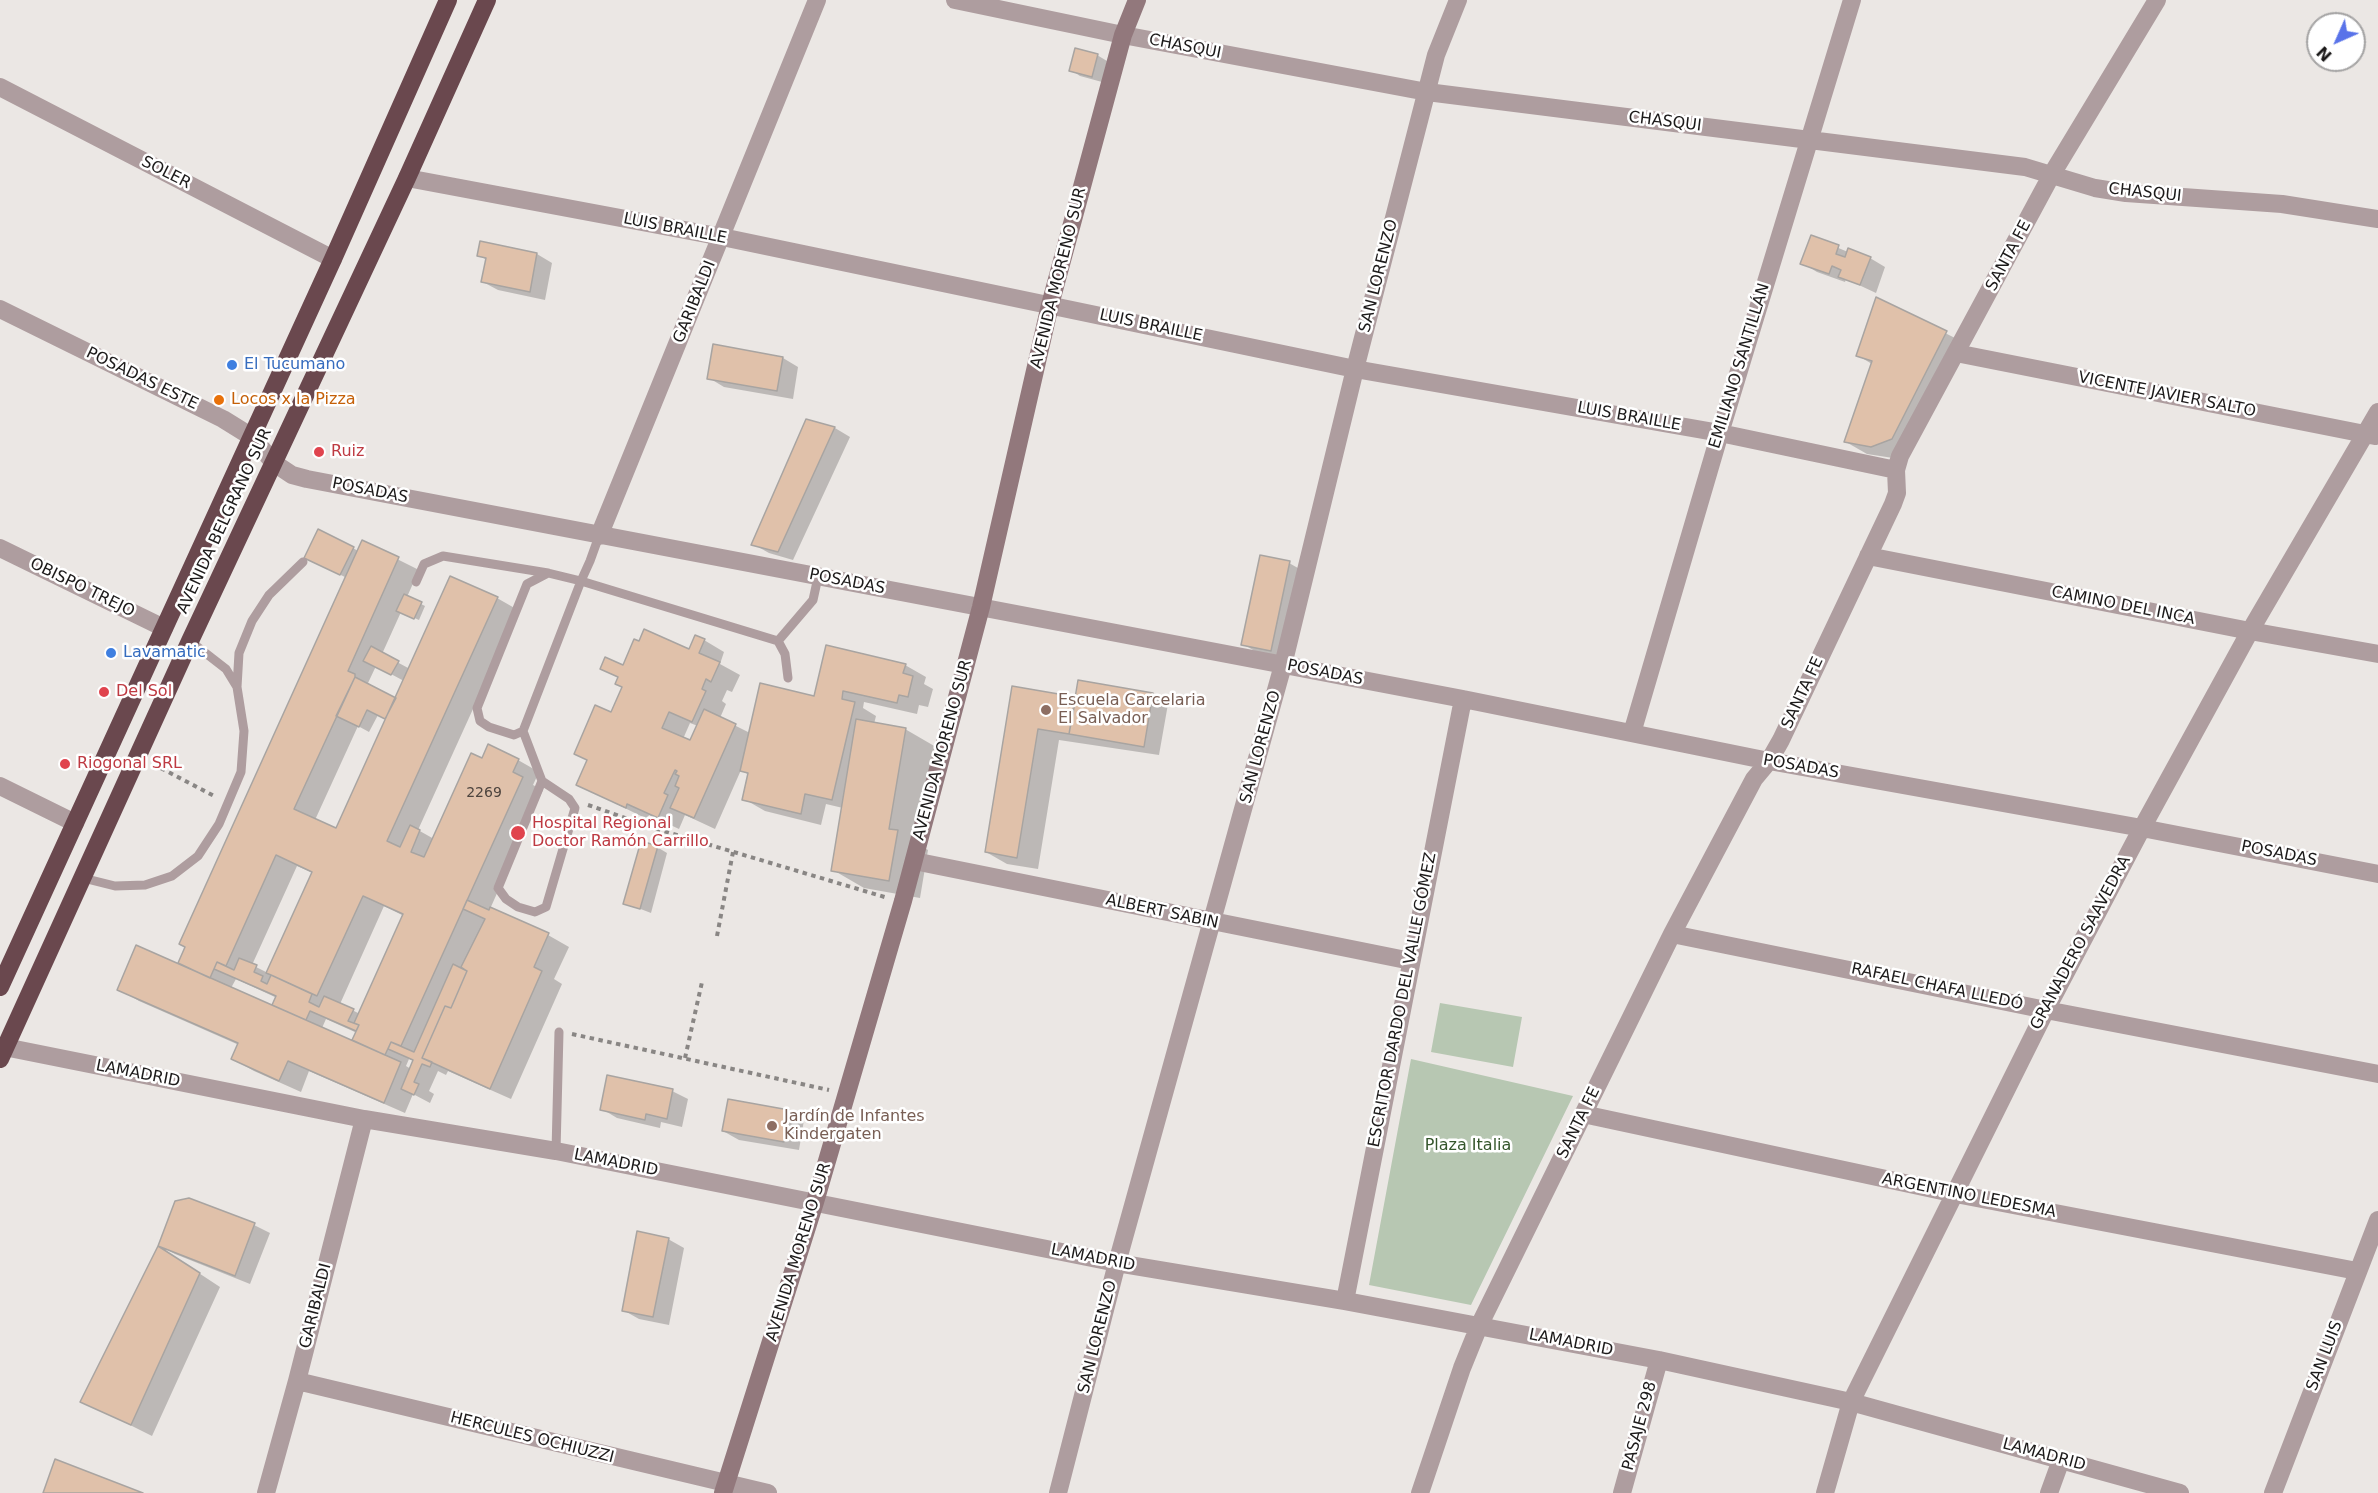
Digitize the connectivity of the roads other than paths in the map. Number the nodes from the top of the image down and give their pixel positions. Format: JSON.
{"nodes":[{"id":1,"x":448,"y":0,"type":"edge"},
{"id":2,"x":487,"y":0,"type":"edge"},
{"id":3,"x":818,"y":0,"type":"edge"},
{"id":4,"x":955,"y":0,"type":"edge"},
{"id":5,"x":1137,"y":0,"type":"edge"},
{"id":6,"x":1458,"y":0,"type":"edge"},
{"id":7,"x":1852,"y":0,"type":"edge"},
{"id":8,"x":2157,"y":0,"type":"edge"},
{"id":9,"x":1123,"y":35,"type":"junction"},
{"id":10,"x":0,"y":87,"type":"edge"},
{"id":11,"x":1427,"y":92,"type":"junction"},
{"id":12,"x":1809,"y":139,"type":"junction"},
{"id":13,"x":2052,"y":174,"type":"junction"},
{"id":14,"x":406,"y":178,"type":"junction"},
{"id":15,"x":2378,"y":219,"type":"edge"},
{"id":16,"x":722,"y":237,"type":"junction"},
{"id":17,"x":333,"y":259,"type":"junction"},
{"id":18,"x":1050,"y":305,"type":"junction"},
{"id":19,"x":0,"y":309,"type":"edge"},
{"id":20,"x":1956,"y":354,"type":"junction"},
{"id":21,"x":1356,"y":369,"type":"junction"},
{"id":22,"x":2378,"y":412,"type":"edge"},
{"id":23,"x":1720,"y":433,"type":"junction"},
{"id":24,"x":2372,"y":435,"type":"edge"},
{"id":25,"x":252,"y":437,"type":"junction"},
{"id":26,"x":274,"y":463,"type":"junction"},
{"id":27,"x":1896,"y":470,"type":"junction"},
{"id":28,"x":599,"y":536,"type":"junction"},
{"id":29,"x":0,"y":548,"type":"edge"},
{"id":30,"x":1868,"y":556,"type":"junction"},
{"id":31,"x":303,"y":562,"type":"dead end"},
{"id":32,"x":548,"y":573,"type":"junction"},
{"id":33,"x":818,"y":577,"type":"junction"},
{"id":34,"x":581,"y":581,"type":"junction"},
{"id":35,"x":416,"y":582,"type":"dead end"},
{"id":36,"x":981,"y":607,"type":"junction"},
{"id":37,"x":164,"y":628,"type":"junction"},
{"id":38,"x":2250,"y":631,"type":"junction"},
{"id":39,"x":190,"y":641,"type":"junction"},
{"id":40,"x":778,"y":641,"type":"junction"},
{"id":41,"x":2378,"y":654,"type":"edge"},
{"id":42,"x":1283,"y":665,"type":"junction"},
{"id":43,"x":788,"y":678,"type":"dead end"},
{"id":44,"x":237,"y":687,"type":"junction"},
{"id":45,"x":1462,"y":699,"type":"junction"},
{"id":46,"x":523,"y":731,"type":"junction"},
{"id":47,"x":1632,"y":733,"type":"junction"},
{"id":48,"x":1770,"y":761,"type":"junction"},
{"id":49,"x":542,"y":781,"type":"junction"},
{"id":50,"x":0,"y":786,"type":"edge"},
{"id":51,"x":75,"y":824,"type":"junction"},
{"id":52,"x":2142,"y":828,"type":"junction"},
{"id":53,"x":914,"y":861,"type":"junction"},
{"id":54,"x":2378,"y":874,"type":"edge"},
{"id":55,"x":83,"y":878,"type":"junction"},
{"id":56,"x":1212,"y":922,"type":"junction"},
{"id":57,"x":1672,"y":934,"type":"junction"},
{"id":58,"x":1411,"y":961,"type":"junction"},
{"id":59,"x":0,"y":987,"type":"edge"},
{"id":60,"x":2046,"y":1010,"type":"junction"},
{"id":61,"x":559,"y":1032,"type":"road end"},
{"id":62,"x":2,"y":1051,"type":"edge"},
{"id":63,"x":2378,"y":1074,"type":"edge"},
{"id":64,"x":1582,"y":1114,"type":"junction"},
{"id":65,"x":364,"y":1119,"type":"junction"},
{"id":66,"x":556,"y":1151,"type":"junction"},
{"id":67,"x":1956,"y":1194,"type":"junction"},
{"id":68,"x":815,"y":1202,"type":"junction"},
{"id":69,"x":2378,"y":1220,"type":"edge"},
{"id":70,"x":1117,"y":1263,"type":"junction"},
{"id":71,"x":2357,"y":1271,"type":"junction"},
{"id":72,"x":1345,"y":1301,"type":"junction"},
{"id":73,"x":1479,"y":1326,"type":"junction"},
{"id":74,"x":1659,"y":1360,"type":"junction"},
{"id":75,"x":297,"y":1381,"type":"junction"},
{"id":76,"x":1851,"y":1402,"type":"junction"},
{"id":77,"x":2061,"y":1460,"type":"junction"},
{"id":78,"x":724,"y":1489,"type":"edge"},
{"id":79,"x":266,"y":1493,"type":"edge"},
{"id":80,"x":768,"y":1493,"type":"edge"},
{"id":81,"x":1058,"y":1493,"type":"edge"},
{"id":82,"x":1420,"y":1493,"type":"edge"},
{"id":83,"x":1622,"y":1493,"type":"edge"},
{"id":84,"x":1825,"y":1493,"type":"edge"},
{"id":85,"x":2049,"y":1493,"type":"edge"},
{"id":86,"x":2180,"y":1493,"type":"edge"},
{"id":87,"x":2274,"y":1493,"type":"edge"}],
"edges":[{"from":1,"to":17,"type":"highway","name":"AVENIDA BELGRANO SUR"},
{"from":2,"to":14,"type":"highway","name":"AVENIDA BELGRANO SUR"},
{"from":3,"to":16,"type":"street","name":"GARIBALDI"},
{"from":4,"to":9,"type":"street","name":"CHASQUI"},
{"from":5,"to":9,"type":"street","name":"AVENIDA MORENO SUR"},
{"from":6,"to":11,"type":"street","name":"SAN LORENZO"},
{"from":7,"to":12,"type":"street","name":"EMILIANO SANTILLÁN"},
{"from":8,"to":13,"type":"street","name":"SANTA FE"},
{"from":9,"to":11,"type":"street","name":"CHASQUI"},
{"from":9,"to":18,"type":"street","name":"AVENIDA MORENO SUR"},
{"from":10,"to":17,"type":"street","name":"SOLER"},
{"from":11,"to":12,"type":"street","name":"CHASQUI"},
{"from":11,"to":21,"type":"street","name":"SAN LORENZO"},
{"from":12,"to":13,"type":"street","name":"CHASQUI"},
{"from":12,"to":23,"type":"street","name":"EMILIANO SANTILLÁN"},
{"from":13,"to":15,"type":"street","name":"CHASQUI"},
{"from":13,"to":20,"type":"street","name":"SANTA FE"},
{"from":14,"to":16,"type":"street","name":"LUIS BRAILLE"},
{"from":14,"to":26,"type":"highway","name":"AVENIDA BELGRANO SUR"},
{"from":16,"to":18,"type":"street","name":"LUIS BRAILLE"},
{"from":16,"to":28,"type":"street","name":"GARIBALDI"},
{"from":17,"to":25,"type":"highway","name":"AVENIDA BELGRANO SUR"},
{"from":18,"to":21,"type":"street","name":"LUIS BRAILLE"},
{"from":18,"to":36,"type":"street","name":"AVENIDA MORENO SUR"},
{"from":19,"to":25,"type":"street","name":"POSADAS ESTE"},
{"from":20,"to":24,"type":"street","name":"VICENTE JAVIER SALTO"},
{"from":20,"to":27,"type":"street","name":"SANTA FE"},
{"from":21,"to":23,"type":"street","name":"LUIS BRAILLE"},
{"from":21,"to":42,"type":"street","name":"SAN LORENZO"},
{"from":22,"to":24,"type":"street","name":"GRANADERO SAAVEDRA"},
{"from":23,"to":27,"type":"street","name":"LUIS BRAILLE"},
{"from":23,"to":47,"type":"street","name":"EMILIANO SANTILLÁN"},
{"from":24,"to":38,"type":"street","name":"GRANADERO SAAVEDRA"},
{"from":25,"to":26,"type":"street","name":"POSADAS ESTE"},
{"from":25,"to":37,"type":"highway","name":"AVENIDA BELGRANO SUR"},
{"from":26,"to":28,"type":"street","name":"POSADAS"},
{"from":26,"to":39,"type":"highway","name":"AVENIDA BELGRANO SUR"},
{"from":27,"to":30,"type":"street","name":"SANTA FE"},
{"from":28,"to":33,"type":"street","name":"POSADAS"},
{"from":28,"to":34,"type":"lane"},
{"from":29,"to":37,"type":"street","name":"OBISPO TREJO"},
{"from":30,"to":38,"type":"street","name":"CAMINO DEL INCA"},
{"from":30,"to":48,"type":"street","name":"SANTA FE"},
{"from":31,"to":44,"type":"lane"},
{"from":32,"to":34,"type":"lane"},
{"from":32,"to":35,"type":"lane"},
{"from":32,"to":46,"type":"lane"},
{"from":33,"to":36,"type":"street","name":"POSADAS"},
{"from":33,"to":40,"type":"lane"},
{"from":34,"to":40,"type":"lane"},
{"from":34,"to":46,"type":"lane"},
{"from":36,"to":42,"type":"street","name":"POSADAS"},
{"from":36,"to":53,"type":"street","name":"AVENIDA MORENO SUR"},
{"from":37,"to":51,"type":"highway","name":"AVENIDA BELGRANO SUR"},
{"from":38,"to":41,"type":"street","name":"CAMINO DEL INCA"},
{"from":38,"to":52,"type":"street","name":"GRANADERO SAAVEDRA"},
{"from":39,"to":44,"type":"lane"},
{"from":39,"to":55,"type":"highway","name":"AVENIDA BELGRANO SUR"},
{"from":40,"to":43,"type":"lane"},
{"from":42,"to":45,"type":"street","name":"POSADAS"},
{"from":42,"to":56,"type":"street","name":"SAN LORENZO"},
{"from":44,"to":55,"type":"lane"},
{"from":45,"to":47,"type":"street","name":"POSADAS"},
{"from":45,"to":58,"type":"street","name":"ESCRITOR DARDO DEL VALLE GÓMEZ"},
{"from":46,"to":49,"type":"lane"},
{"from":47,"to":48,"type":"street","name":"POSADAS"},
{"from":48,"to":52,"type":"street","name":"POSADAS"},
{"from":48,"to":57,"type":"street","name":"SANTA FE"},
{"from":49,"to":49,"type":"lane"},
{"from":50,"to":51,"type":"street"},
{"from":51,"to":59,"type":"highway","name":"AVENIDA BELGRANO SUR"},
{"from":52,"to":54,"type":"street","name":"POSADAS"},
{"from":52,"to":60,"type":"street","name":"GRANADERO SAAVEDRA"},
{"from":53,"to":56,"type":"street","name":"ALBERT SABIN"},
{"from":53,"to":68,"type":"street","name":"AVENIDA MORENO SUR"},
{"from":55,"to":62,"type":"highway","name":"AVENIDA BELGRANO SUR"},
{"from":56,"to":58,"type":"street","name":"ALBERT SABIN"},
{"from":56,"to":70,"type":"street","name":"SAN LORENZO"},
{"from":57,"to":60,"type":"street","name":"RAFAEL CHAFA LLEDÓ"},
{"from":57,"to":64,"type":"street","name":"SANTA FE"},
{"from":58,"to":72,"type":"street","name":"ESCRITOR DARDO DEL VALLE GÓMEZ"},
{"from":60,"to":63,"type":"street","name":"RAFAEL CHAFA LLEDÓ"},
{"from":60,"to":67,"type":"street","name":"GRANADERO SAAVEDRA"},
{"from":61,"to":66,"type":"lane"},
{"from":62,"to":65,"type":"street","name":"LAMADRID"},
{"from":64,"to":67,"type":"street","name":"ARGENTINO LEDESMA"},
{"from":64,"to":73,"type":"street","name":"SANTA FE"},
{"from":65,"to":66,"type":"street","name":"LAMADRID"},
{"from":65,"to":75,"type":"street","name":"GARIBALDI"},
{"from":66,"to":68,"type":"street","name":"LAMADRID"},
{"from":67,"to":71,"type":"street","name":"ARGENTINO LEDESMA"},
{"from":67,"to":76,"type":"street","name":"GRANADERO SAAVEDRA"},
{"from":68,"to":70,"type":"street","name":"LAMADRID"},
{"from":68,"to":78,"type":"street","name":"AVENIDA MORENO SUR"},
{"from":69,"to":71,"type":"street","name":"SAN LUIS"},
{"from":70,"to":72,"type":"street","name":"LAMADRID"},
{"from":70,"to":81,"type":"street","name":"SAN LORENZO"},
{"from":71,"to":87,"type":"street","name":"SAN LUIS"},
{"from":72,"to":73,"type":"street","name":"LAMADRID"},
{"from":73,"to":74,"type":"street","name":"LAMADRID"},
{"from":73,"to":82,"type":"street","name":"SANTA FE"},
{"from":74,"to":76,"type":"street","name":"LAMADRID"},
{"from":74,"to":83,"type":"street","name":"PASAJE 298"},
{"from":75,"to":78,"type":"street","name":"HERCULES OCHIUZZI"},
{"from":75,"to":79,"type":"street","name":"GARIBALDI"},
{"from":76,"to":77,"type":"street","name":"LAMADRID"},
{"from":76,"to":84,"type":"street","name":"GRANADERO SAAVEDRA"},
{"from":77,"to":85,"type":"street"},
{"from":77,"to":86,"type":"street","name":"LAMADRID"},
{"from":78,"to":80,"type":"street","name":"HERCULES OCHIUZZI"}]}
